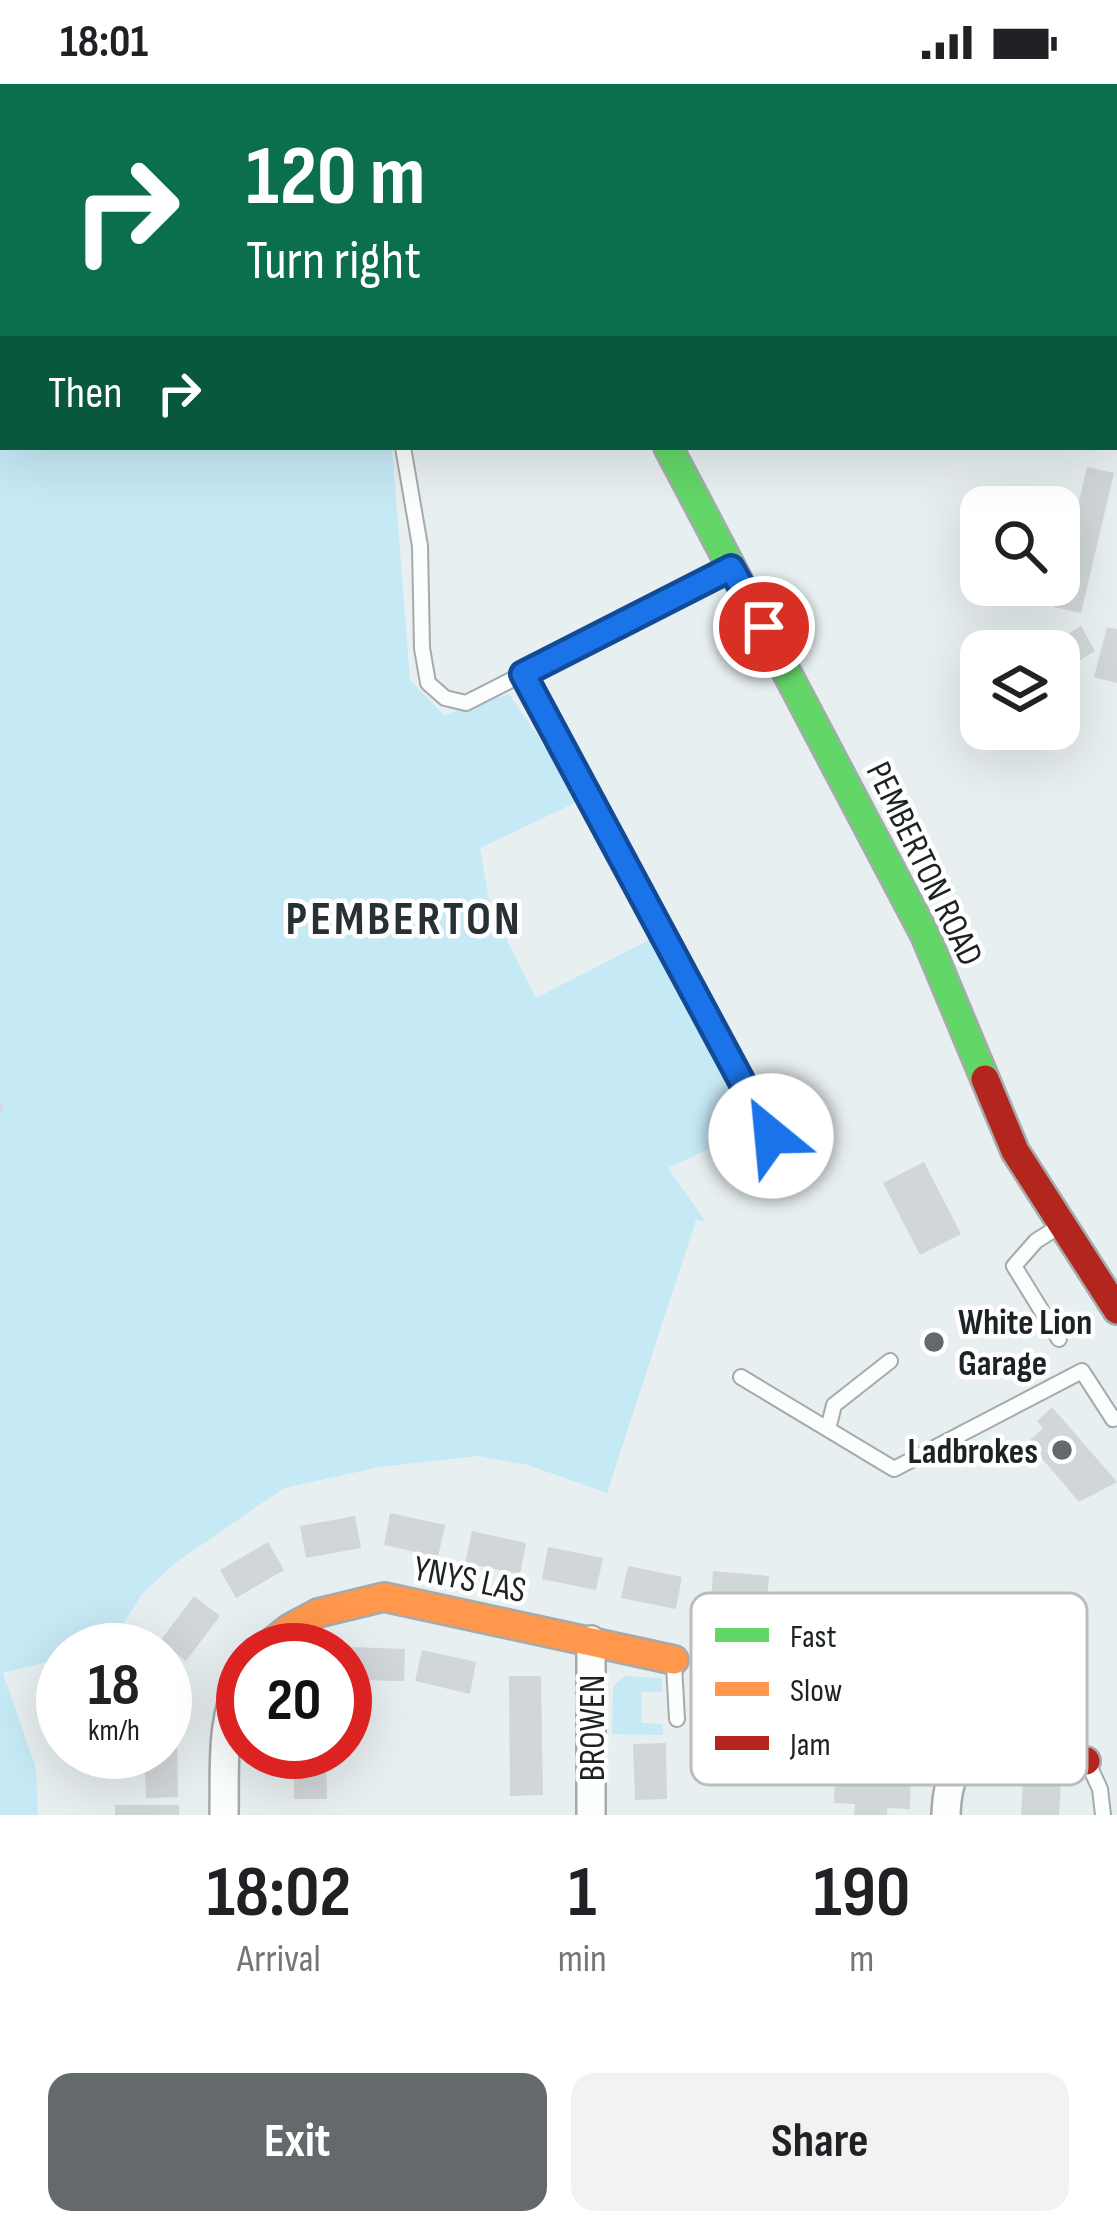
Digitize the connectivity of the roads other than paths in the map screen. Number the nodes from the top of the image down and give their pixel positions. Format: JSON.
{"nodes":[{"id":1,"x":404,"y":450,"type":"edge"},
{"id":2,"x":670,"y":450,"type":"edge"},
{"id":3,"x":731,"y":568,"type":"junction"},
{"id":4,"x":523,"y":674,"type":"junction"},
{"id":5,"x":771,"y":1136,"type":"dead end"},
{"id":6,"x":1062,"y":1224,"type":"junction"},
{"id":7,"x":1117,"y":1310,"type":"edge"},
{"id":8,"x":1059,"y":1339,"type":"dead end"},
{"id":9,"x":890,"y":1360,"type":"dead end"},
{"id":10,"x":741,"y":1377,"type":"dead end"},
{"id":11,"x":1117,"y":1418,"type":"edge"},
{"id":12,"x":828,"y":1429,"type":"junction"},
{"id":13,"x":299,"y":1623,"type":"edge"},
{"id":14,"x":591,"y":1640,"type":"junction"},
{"id":15,"x":674,"y":1660,"type":"joint"},
{"id":16,"x":677,"y":1719,"type":"dead end"},
{"id":17,"x":1087,"y":1763,"type":"edge"},
{"id":18,"x":224,"y":1779,"type":"edge"},
{"id":19,"x":947,"y":1785,"type":"edge"},
{"id":20,"x":224,"y":1815,"type":"edge"},
{"id":21,"x":590,"y":1815,"type":"edge"},
{"id":22,"x":946,"y":1815,"type":"edge"},
{"id":23,"x":1103,"y":1815,"type":"edge"}],
"edges":[{"from":1,"to":4,"type":"lane"},
{"from":2,"to":3,"type":"main road","name":"PEMBERTON ROAD"},
{"from":3,"to":4,"type":"lane"},
{"from":3,"to":6,"type":"main road","name":"PEMBERTON ROAD"},
{"from":4,"to":5,"type":"lane"},
{"from":6,"to":7,"type":"main road","name":"PEMBERTON ROAD"},
{"from":6,"to":8,"type":"lane"},
{"from":9,"to":12,"type":"lane"},
{"from":10,"to":12,"type":"lane"},
{"from":11,"to":12,"type":"lane"},
{"from":13,"to":14,"type":"main road","name":"YNYS LAS"},
{"from":14,"to":15,"type":"main road","name":"YNYS LAS"},
{"from":14,"to":21,"type":"street","name":"BROWEN"},
{"from":15,"to":16,"type":"lane"},
{"from":17,"to":23,"type":"lane"},
{"from":18,"to":20,"type":"street"},
{"from":19,"to":22,"type":"street"}]}
